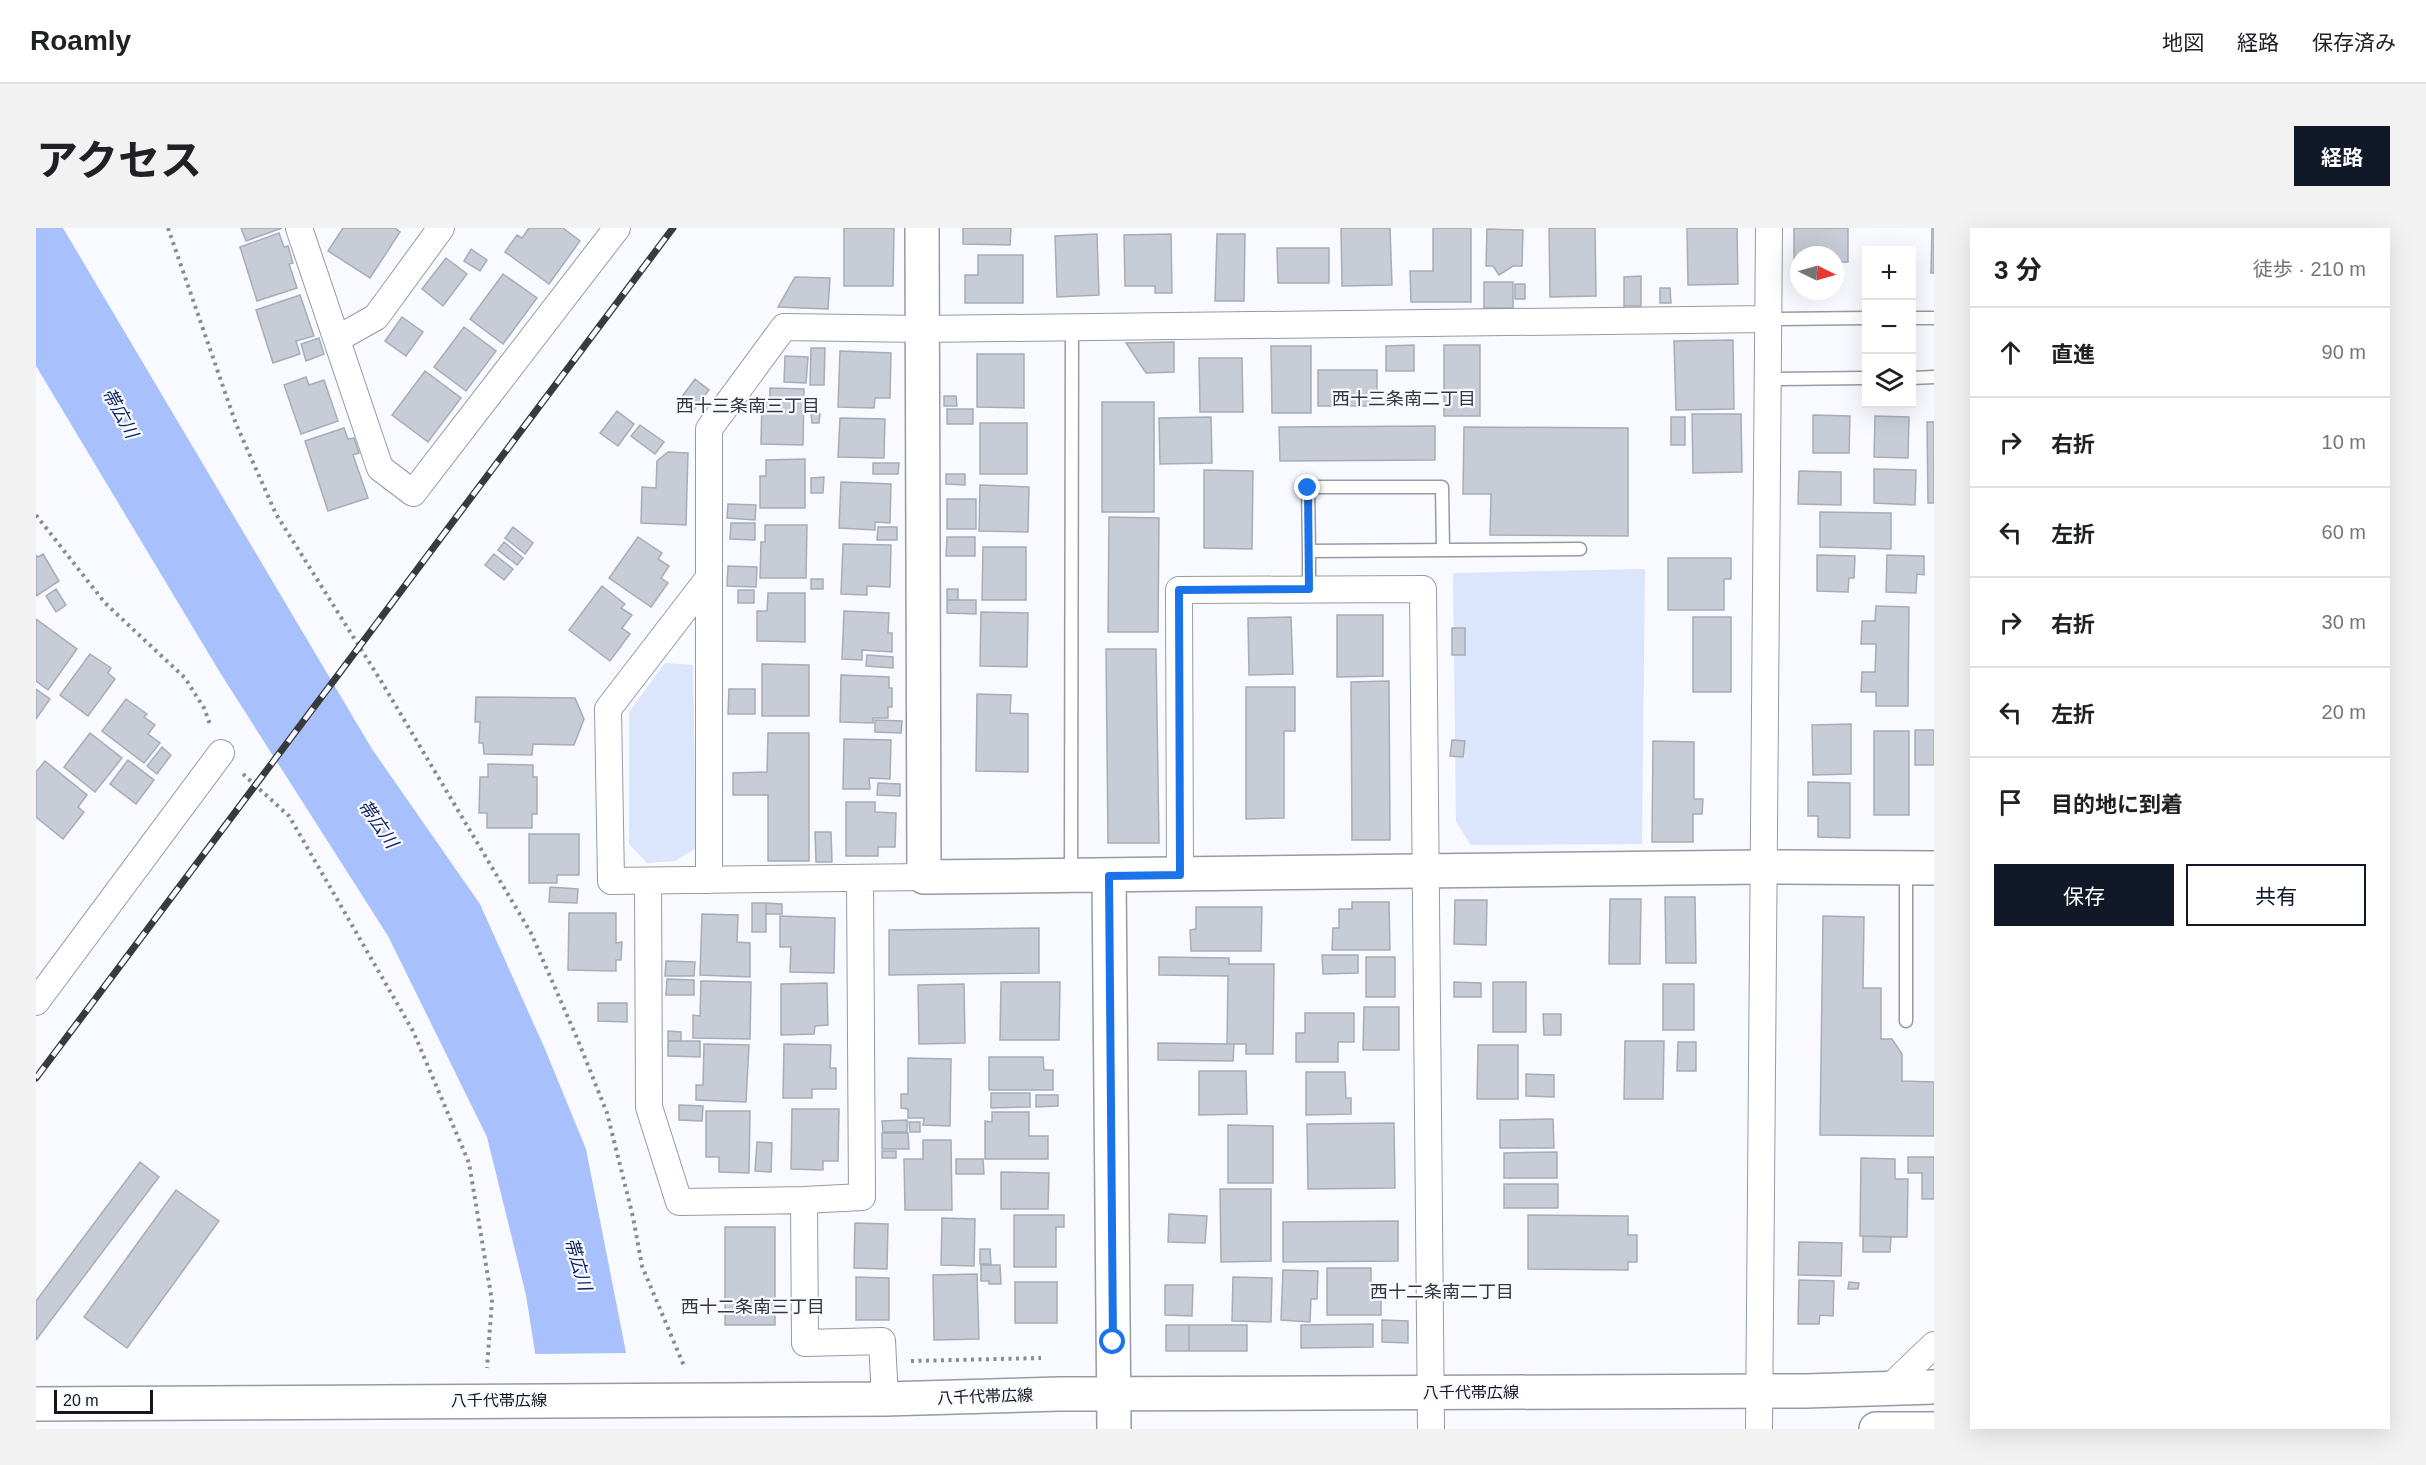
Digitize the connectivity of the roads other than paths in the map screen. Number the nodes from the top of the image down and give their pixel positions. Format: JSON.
{"nodes":[{"id":1,"x":299,"y":228,"type":"edge"},
{"id":2,"x":441,"y":228,"type":"edge"},
{"id":3,"x":617,"y":228,"type":"edge"},
{"id":4,"x":922,"y":228,"type":"edge"},
{"id":5,"x":1769,"y":228,"type":"edge"},
{"id":6,"x":1862,"y":318,"type":"edge"},
{"id":7,"x":1916,"y":318,"type":"edge"},
{"id":8,"x":1934,"y":318,"type":"edge"},
{"id":9,"x":1770,"y":319,"type":"junction"},
{"id":10,"x":1071,"y":327,"type":"junction"},
{"id":11,"x":921,"y":329,"type":"junction"},
{"id":12,"x":337,"y":339,"type":"junction"},
{"id":13,"x":1934,"y":377,"type":"edge"},
{"id":14,"x":1862,"y":378,"type":"edge"},
{"id":15,"x":1916,"y":378,"type":"edge"},
{"id":16,"x":1769,"y":379,"type":"junction"},
{"id":17,"x":1580,"y":549,"type":"dead end"},
{"id":18,"x":1443,"y":550,"type":"junction"},
{"id":19,"x":1309,"y":551,"type":"junction"},
{"id":20,"x":708,"y":579,"type":"junction"},
{"id":21,"x":1309,"y":589,"type":"junction"},
{"id":22,"x":221,"y":753,"type":"road end"},
{"id":23,"x":1762,"y":867,"type":"junction"},
{"id":24,"x":1920,"y":868,"type":"edge"},
{"id":25,"x":1426,"y":872,"type":"junction"},
{"id":26,"x":1071,"y":875,"type":"junction"},
{"id":27,"x":1180,"y":875,"type":"junction"},
{"id":28,"x":1109,"y":876,"type":"junction"},
{"id":29,"x":924,"y":877,"type":"junction"},
{"id":30,"x":860,"y":878,"type":"junction"},
{"id":31,"x":709,"y":880,"type":"junction"},
{"id":32,"x":648,"y":881,"type":"junction"},
{"id":33,"x":36,"y":1002,"type":"edge"},
{"id":34,"x":1906,"y":1021,"type":"dead end"},
{"id":35,"x":804,"y":1200,"type":"junction"},
{"id":36,"x":1934,"y":1345,"type":"edge"},
{"id":37,"x":1934,"y":1387,"type":"edge"},
{"id":38,"x":1889,"y":1388,"type":"junction"},
{"id":39,"x":1761,"y":1391,"type":"junction"},
{"id":40,"x":1430,"y":1392,"type":"junction"},
{"id":41,"x":1113,"y":1394,"type":"junction"},
{"id":42,"x":885,"y":1399,"type":"junction"},
{"id":43,"x":36,"y":1404,"type":"edge"},
{"id":44,"x":1114,"y":1429,"type":"edge"},
{"id":45,"x":1431,"y":1429,"type":"edge"},
{"id":46,"x":1760,"y":1429,"type":"edge"},
{"id":47,"x":1876,"y":1429,"type":"edge"},
{"id":48,"x":1934,"y":1429,"type":"edge"}],
"edges":[{"from":1,"to":12,"type":"street"},
{"from":2,"to":12,"type":"street"},
{"from":3,"to":12,"type":"street"},
{"from":4,"to":11,"type":"street"},
{"from":5,"to":9,"type":"street"},
{"from":6,"to":9,"type":"lane"},
{"from":7,"to":8,"type":"lane"},
{"from":9,"to":10,"type":"street"},
{"from":9,"to":16,"type":"street"},
{"from":10,"to":11,"type":"street"},
{"from":10,"to":26,"type":"lane"},
{"from":11,"to":20,"type":"street"},
{"from":11,"to":29,"type":"street"},
{"from":13,"to":15,"type":"lane"},
{"from":14,"to":16,"type":"lane"},
{"from":16,"to":23,"type":"street"},
{"from":17,"to":18,"type":"lane"},
{"from":18,"to":19,"type":"lane"},
{"from":18,"to":19,"type":"lane"},
{"from":19,"to":21,"type":"lane"},
{"from":20,"to":31,"type":"street"},
{"from":20,"to":32,"type":"street"},
{"from":21,"to":25,"type":"street"},
{"from":21,"to":27,"type":"street"},
{"from":22,"to":33,"type":"street"},
{"from":23,"to":24,"type":"street"},
{"from":23,"to":25,"type":"street"},
{"from":23,"to":39,"type":"street"},
{"from":24,"to":34,"type":"lane"},
{"from":25,"to":27,"type":"street"},
{"from":25,"to":40,"type":"street"},
{"from":26,"to":28,"type":"street"},
{"from":26,"to":29,"type":"street"},
{"from":27,"to":28,"type":"street"},
{"from":28,"to":41,"type":"street"},
{"from":29,"to":30,"type":"street"},
{"from":30,"to":31,"type":"street"},
{"from":30,"to":35,"type":"street"},
{"from":31,"to":32,"type":"street"},
{"from":32,"to":35,"type":"street"},
{"from":35,"to":42,"type":"street"},
{"from":36,"to":38,"type":"street"},
{"from":37,"to":38,"type":"street","name":"八千代帯広線"},
{"from":38,"to":39,"type":"street","name":"八千代帯広線"},
{"from":39,"to":40,"type":"street","name":"八千代帯広線"},
{"from":39,"to":46,"type":"street"},
{"from":40,"to":41,"type":"street","name":"八千代帯広線"},
{"from":40,"to":45,"type":"street"},
{"from":41,"to":42,"type":"street","name":"八千代帯広線"},
{"from":41,"to":44,"type":"street"},
{"from":42,"to":43,"type":"street","name":"八千代帯広線"},
{"from":47,"to":48,"type":"street"}]}
